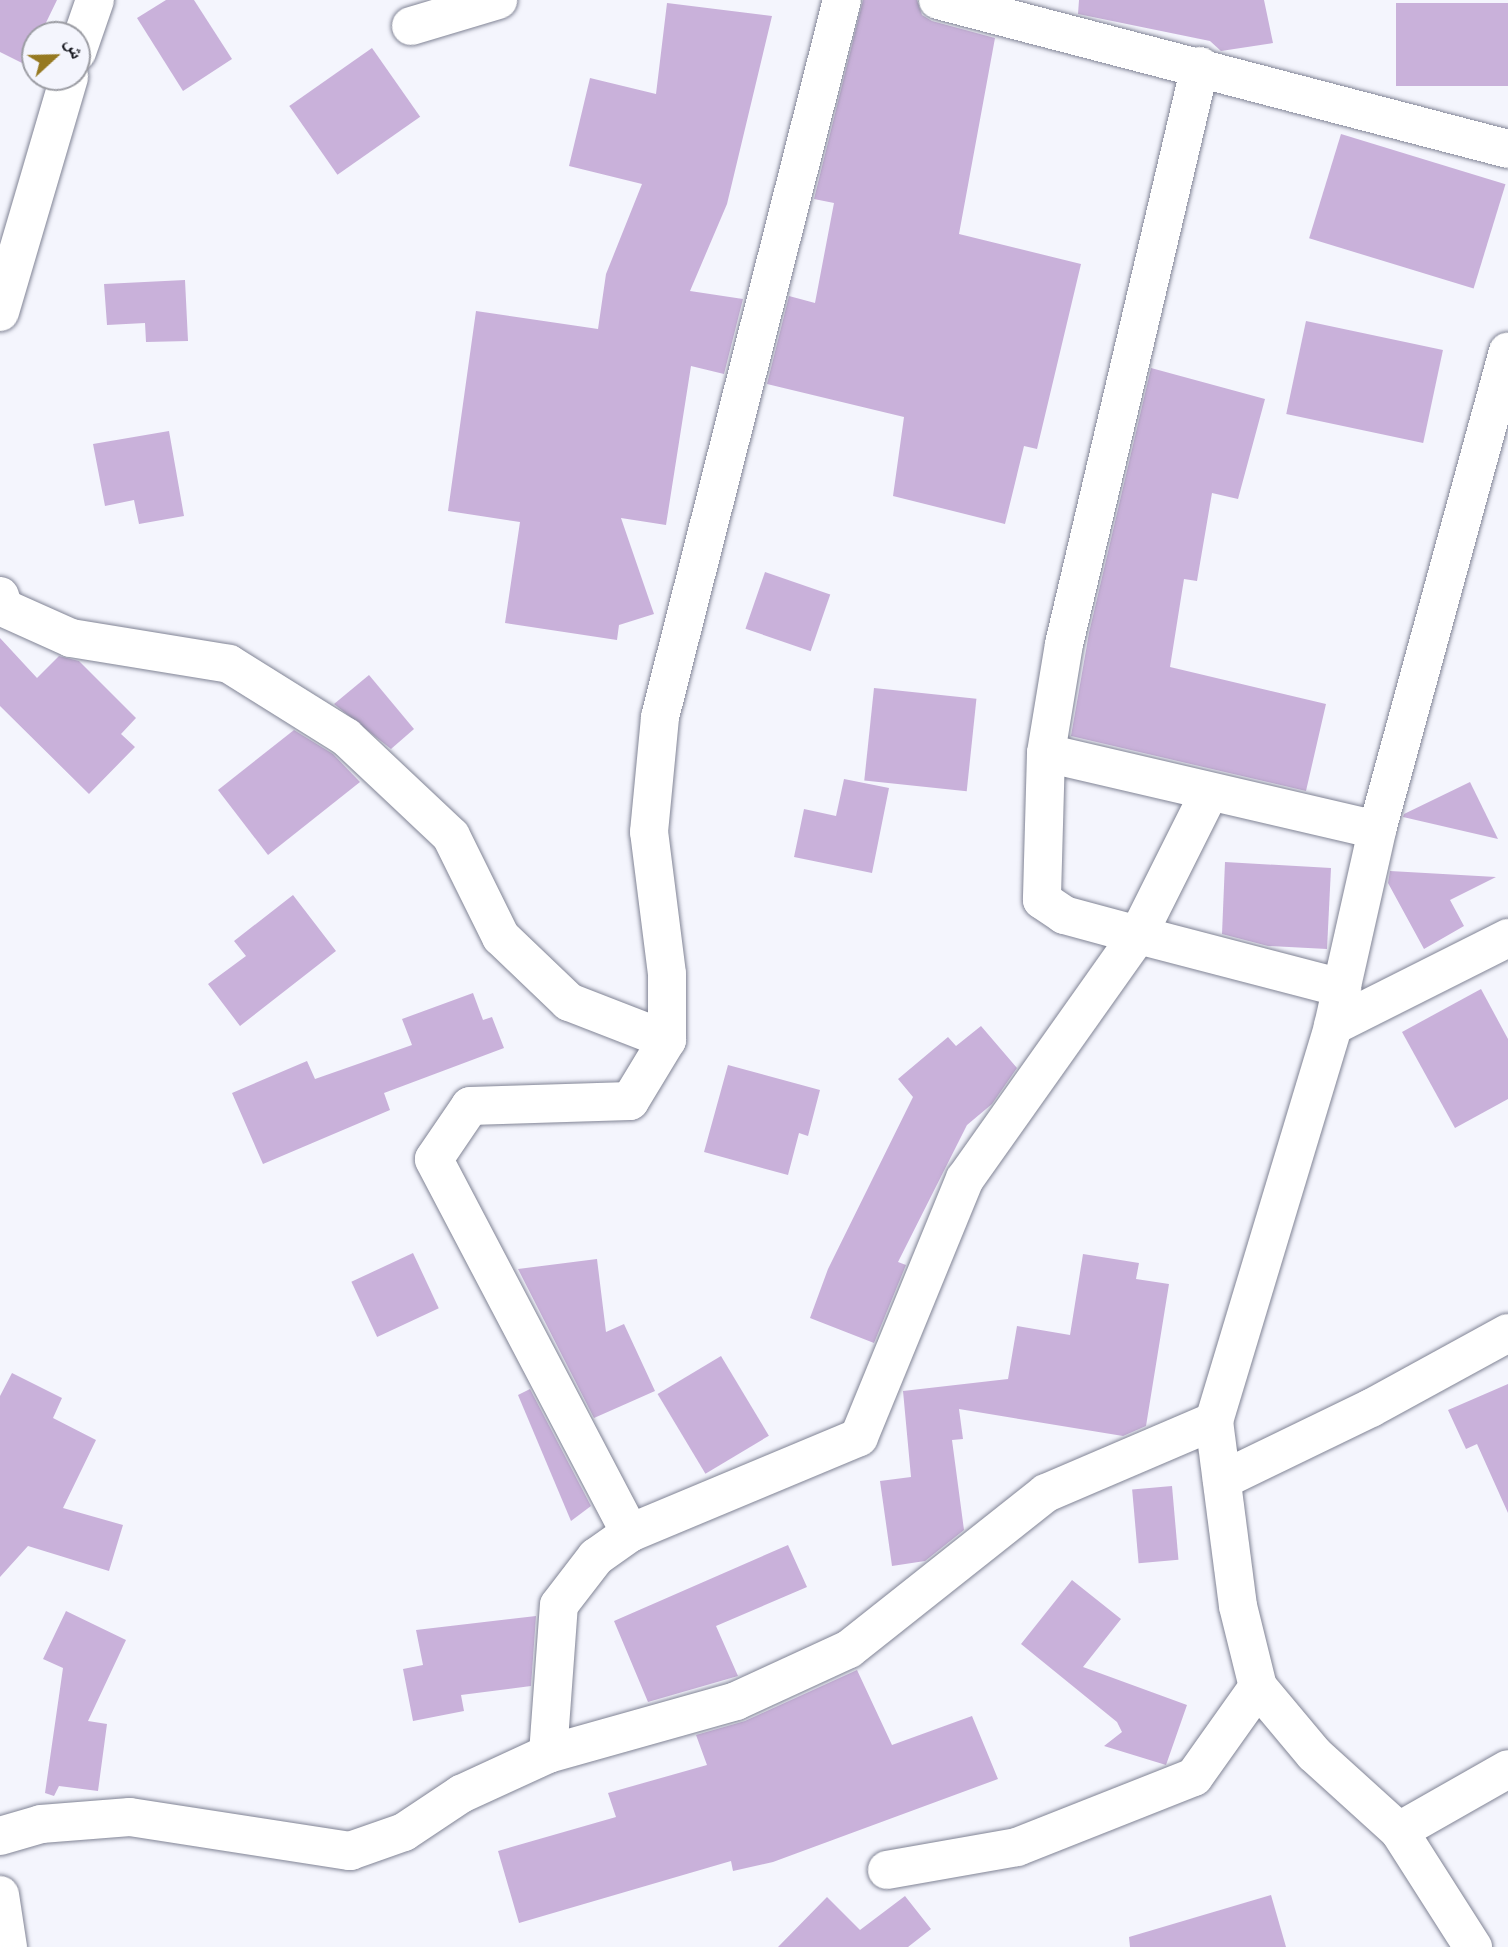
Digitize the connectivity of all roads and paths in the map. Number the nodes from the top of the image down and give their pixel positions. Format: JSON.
{"nodes":[{"id":1,"x":95,"y":0,"type":"edge"},
{"id":2,"x":498,"y":0,"type":"edge"},
{"id":3,"x":842,"y":0,"type":"edge"},
{"id":4,"x":938,"y":0,"type":"edge"},
{"id":5,"x":88,"y":21,"type":"edge"},
{"id":6,"x":411,"y":26,"type":"dead end"},
{"id":7,"x":1200,"y":66,"type":"junction"},
{"id":8,"x":65,"y":91,"type":"edge"},
{"id":9,"x":1508,"y":149,"type":"edge"},
{"id":10,"x":0,"y":312,"type":"edge"},
{"id":11,"x":1508,"y":352,"type":"edge"},
{"id":12,"x":0,"y":596,"type":"edge"},
{"id":13,"x":1046,"y":753,"type":"junction"},
{"id":14,"x":1208,"y":794,"type":"junction"},
{"id":15,"x":1377,"y":830,"type":"junction"},
{"id":16,"x":1138,"y":935,"type":"junction"},
{"id":17,"x":1508,"y":938,"type":"edge"},
{"id":18,"x":1342,"y":988,"type":"junction"},
{"id":19,"x":1333,"y":1026,"type":"junction"},
{"id":20,"x":667,"y":1040,"type":"junction"},
{"id":21,"x":1508,"y":1333,"type":"edge"},
{"id":22,"x":1214,"y":1421,"type":"junction"},
{"id":23,"x":1222,"y":1480,"type":"junction"},
{"id":24,"x":630,"y":1533,"type":"junction"},
{"id":25,"x":1258,"y":1687,"type":"junction"},
{"id":26,"x":548,"y":1754,"type":"junction"},
{"id":27,"x":1508,"y":1769,"type":"edge"},
{"id":28,"x":1399,"y":1831,"type":"junction"},
{"id":29,"x":0,"y":1836,"type":"edge"},
{"id":30,"x":887,"y":1870,"type":"dead end"},
{"id":31,"x":0,"y":1895,"type":"edge"},
{"id":32,"x":8,"y":1947,"type":"edge"},
{"id":33,"x":1473,"y":1947,"type":"edge"}],
"edges":[{"from":1,"to":5,"type":"street"},
{"from":2,"to":6,"type":"street"},
{"from":3,"to":20,"type":"street"},
{"from":4,"to":7,"type":"street"},
{"from":7,"to":9,"type":"street"},
{"from":7,"to":13,"type":"street"},
{"from":8,"to":10,"type":"street"},
{"from":11,"to":15,"type":"street"},
{"from":12,"to":20,"type":"street"},
{"from":13,"to":14,"type":"street"},
{"from":13,"to":16,"type":"street"},
{"from":14,"to":15,"type":"street"},
{"from":14,"to":16,"type":"street"},
{"from":15,"to":18,"type":"street"},
{"from":16,"to":18,"type":"street"},
{"from":16,"to":24,"type":"street"},
{"from":17,"to":19,"type":"street"},
{"from":18,"to":19,"type":"street"},
{"from":19,"to":22,"type":"street"},
{"from":20,"to":24,"type":"street"},
{"from":21,"to":23,"type":"street"},
{"from":22,"to":23,"type":"street"},
{"from":22,"to":26,"type":"street"},
{"from":23,"to":25,"type":"street"},
{"from":24,"to":26,"type":"street"},
{"from":25,"to":28,"type":"street"},
{"from":25,"to":30,"type":"street"},
{"from":26,"to":29,"type":"street"},
{"from":27,"to":28,"type":"street"},
{"from":28,"to":33,"type":"street"},
{"from":31,"to":32,"type":"street"}]}
